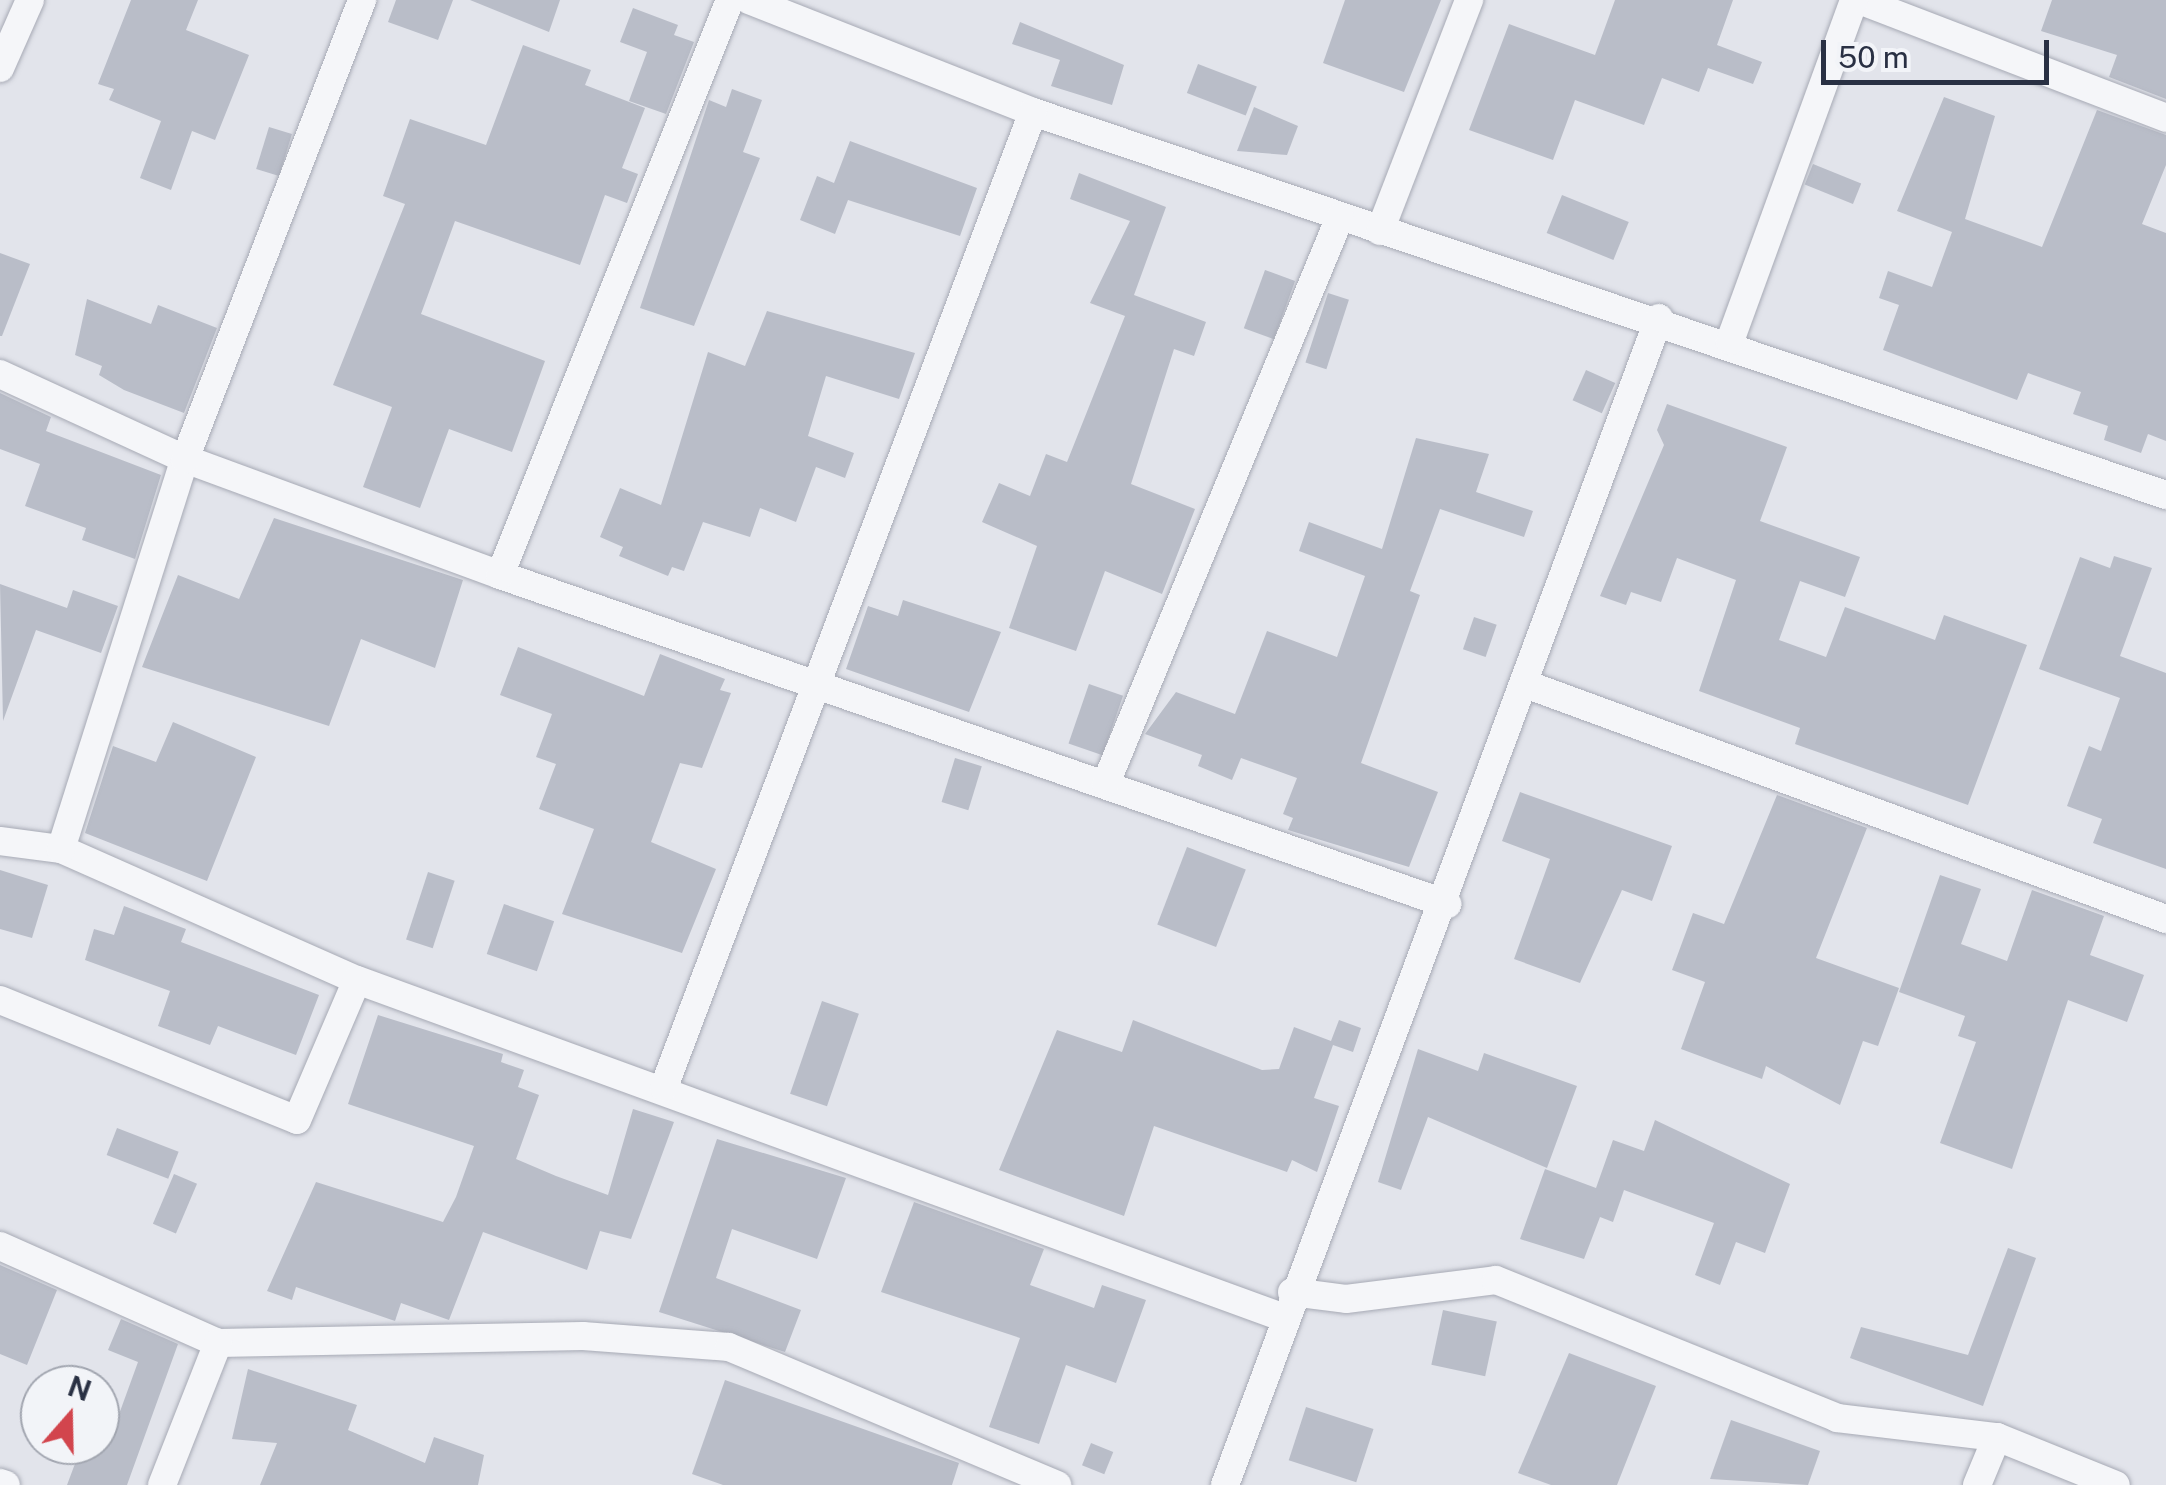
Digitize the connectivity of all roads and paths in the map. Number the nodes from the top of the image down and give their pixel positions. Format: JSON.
{"nodes":[{"id":1,"x":30,"y":0,"type":"edge"},
{"id":2,"x":362,"y":0,"type":"edge"},
{"id":3,"x":730,"y":0,"type":"edge"},
{"id":4,"x":749,"y":0,"type":"edge"},
{"id":5,"x":1470,"y":0,"type":"edge"},
{"id":6,"x":1856,"y":0,"type":"edge"},
{"id":7,"x":0,"y":68,"type":"edge"},
{"id":8,"x":1033,"y":112,"type":"junction"},
{"id":9,"x":2166,"y":118,"type":"edge"},
{"id":10,"x":1340,"y":217,"type":"junction"},
{"id":11,"x":1380,"y":230,"type":"junction"},
{"id":12,"x":1659,"y":318,"type":"junction"},
{"id":13,"x":1730,"y":341,"type":"junction"},
{"id":14,"x":0,"y":374,"type":"edge"},
{"id":15,"x":185,"y":458,"type":"junction"},
{"id":16,"x":2166,"y":495,"type":"edge"},
{"id":17,"x":500,"y":576,"type":"junction"},
{"id":18,"x":814,"y":680,"type":"junction"},
{"id":19,"x":1528,"y":685,"type":"junction"},
{"id":20,"x":1106,"y":783,"type":"junction"},
{"id":21,"x":0,"y":842,"type":"edge"},
{"id":22,"x":62,"y":849,"type":"junction"},
{"id":23,"x":1446,"y":904,"type":"junction"},
{"id":24,"x":2166,"y":919,"type":"edge"},
{"id":25,"x":358,"y":980,"type":"junction"},
{"id":26,"x":0,"y":1000,"type":"edge"},
{"id":27,"x":664,"y":1087,"type":"junction"},
{"id":28,"x":0,"y":1246,"type":"edge"},
{"id":29,"x":1287,"y":1305,"type":"junction"},
{"id":30,"x":218,"y":1342,"type":"junction"},
{"id":31,"x":1998,"y":1437,"type":"junction"},
{"id":32,"x":162,"y":1485,"type":"edge"},
{"id":33,"x":1057,"y":1485,"type":"edge"},
{"id":34,"x":1226,"y":1485,"type":"edge"},
{"id":35,"x":1978,"y":1485,"type":"edge"},
{"id":36,"x":2116,"y":1485,"type":"edge"}],
"edges":[{"from":1,"to":7,"type":"street"},
{"from":2,"to":15,"type":"street"},
{"from":3,"to":17,"type":"street"},
{"from":4,"to":8,"type":"street"},
{"from":5,"to":11,"type":"street"},
{"from":6,"to":9,"type":"street"},
{"from":6,"to":13,"type":"street"},
{"from":8,"to":10,"type":"street"},
{"from":8,"to":18,"type":"street"},
{"from":10,"to":11,"type":"street"},
{"from":10,"to":20,"type":"street"},
{"from":11,"to":12,"type":"street"},
{"from":12,"to":13,"type":"street"},
{"from":12,"to":19,"type":"street"},
{"from":13,"to":16,"type":"street"},
{"from":14,"to":15,"type":"street"},
{"from":15,"to":17,"type":"street"},
{"from":15,"to":22,"type":"street"},
{"from":17,"to":18,"type":"street"},
{"from":18,"to":20,"type":"street"},
{"from":18,"to":27,"type":"street"},
{"from":19,"to":23,"type":"street"},
{"from":19,"to":24,"type":"street"},
{"from":20,"to":23,"type":"street"},
{"from":21,"to":22,"type":"street"},
{"from":22,"to":25,"type":"street"},
{"from":23,"to":29,"type":"street"},
{"from":25,"to":26,"type":"street"},
{"from":25,"to":27,"type":"street"},
{"from":27,"to":29,"type":"street"},
{"from":28,"to":30,"type":"street"},
{"from":29,"to":31,"type":"street"},
{"from":29,"to":34,"type":"street"},
{"from":30,"to":32,"type":"street"},
{"from":30,"to":33,"type":"street"},
{"from":31,"to":35,"type":"street"},
{"from":31,"to":36,"type":"street"}]}
